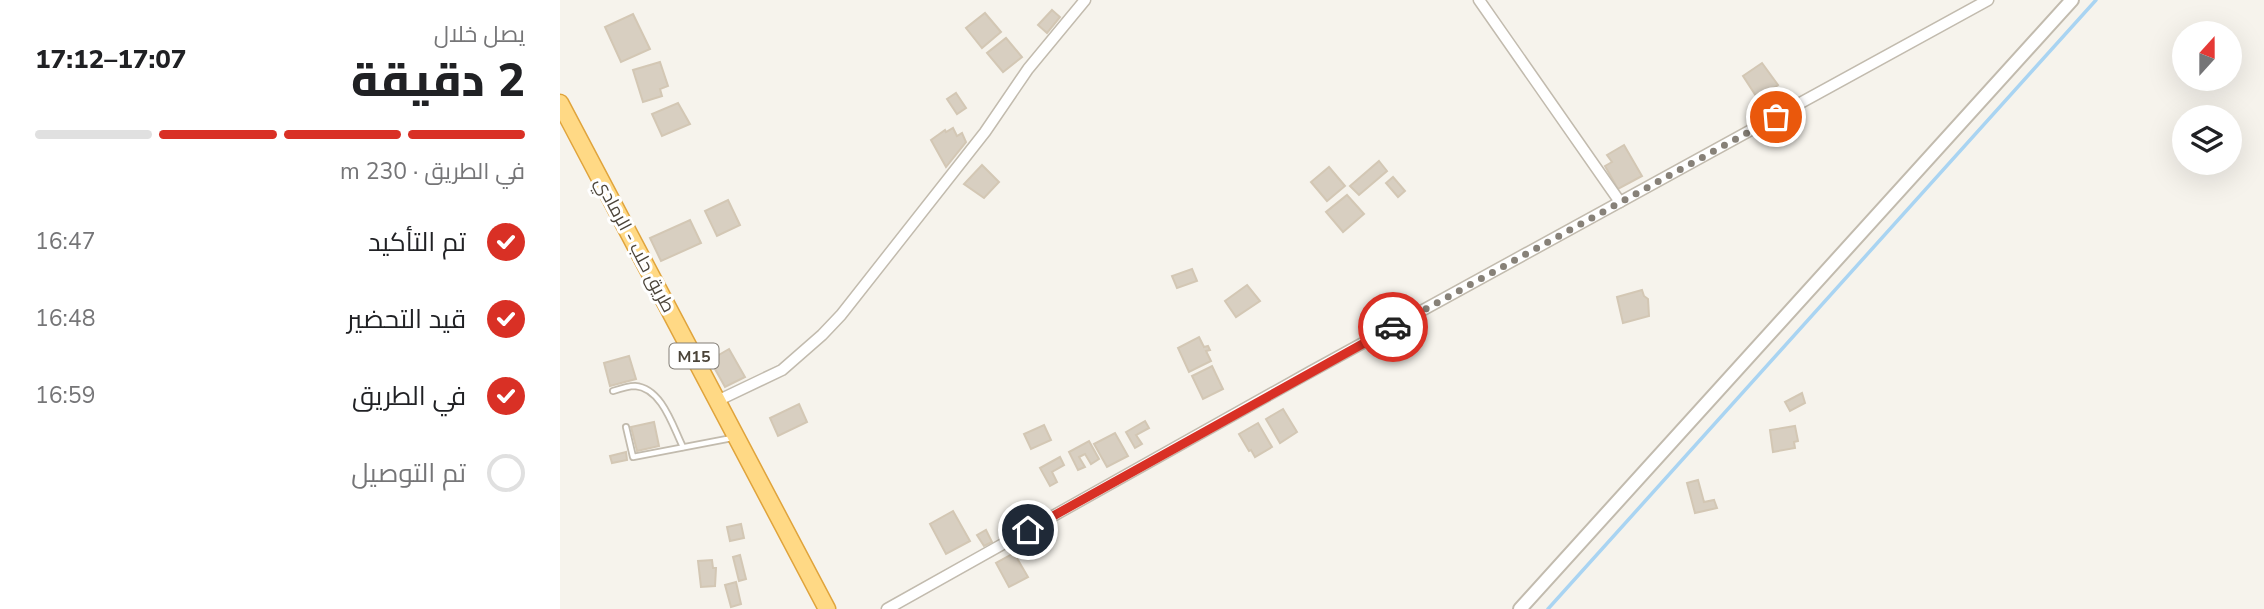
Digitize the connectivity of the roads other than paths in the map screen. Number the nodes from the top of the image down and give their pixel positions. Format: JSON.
{"nodes":[{"id":1,"x":1085,"y":0,"type":"edge"},
{"id":2,"x":1479,"y":0,"type":"edge"},
{"id":3,"x":1988,"y":0,"type":"edge"},
{"id":4,"x":2072,"y":0,"type":"edge"},
{"id":5,"x":560,"y":103,"type":"edge"},
{"id":6,"x":1620,"y":202,"type":"junction"},
{"id":7,"x":613,"y":391,"type":"dead end"},
{"id":8,"x":717,"y":401,"type":"junction"},
{"id":9,"x":626,"y":427,"type":"dead end"},
{"id":10,"x":736,"y":437,"type":"junction"},
{"id":11,"x":683,"y":447,"type":"junction"},
{"id":12,"x":827,"y":609,"type":"edge"},
{"id":13,"x":887,"y":609,"type":"edge"},
{"id":14,"x":1520,"y":609,"type":"edge"}],
"edges":[{"from":1,"to":8,"type":"street"},
{"from":2,"to":6,"type":"street"},
{"from":3,"to":6,"type":"street"},
{"from":4,"to":14,"type":"street"},
{"from":5,"to":8,"type":"highway","name":"طريق حلب - الرمادي","number":"M15"},
{"from":6,"to":13,"type":"street"},
{"from":7,"to":11,"type":"lane"},
{"from":8,"to":10,"type":"highway","name":"طريق حلب - الرمادي","number":"M15"},
{"from":9,"to":11,"type":"lane"},
{"from":10,"to":11,"type":"lane"},
{"from":10,"to":12,"type":"highway","name":"طريق حلب - الرمادي","number":"M15"}]}
